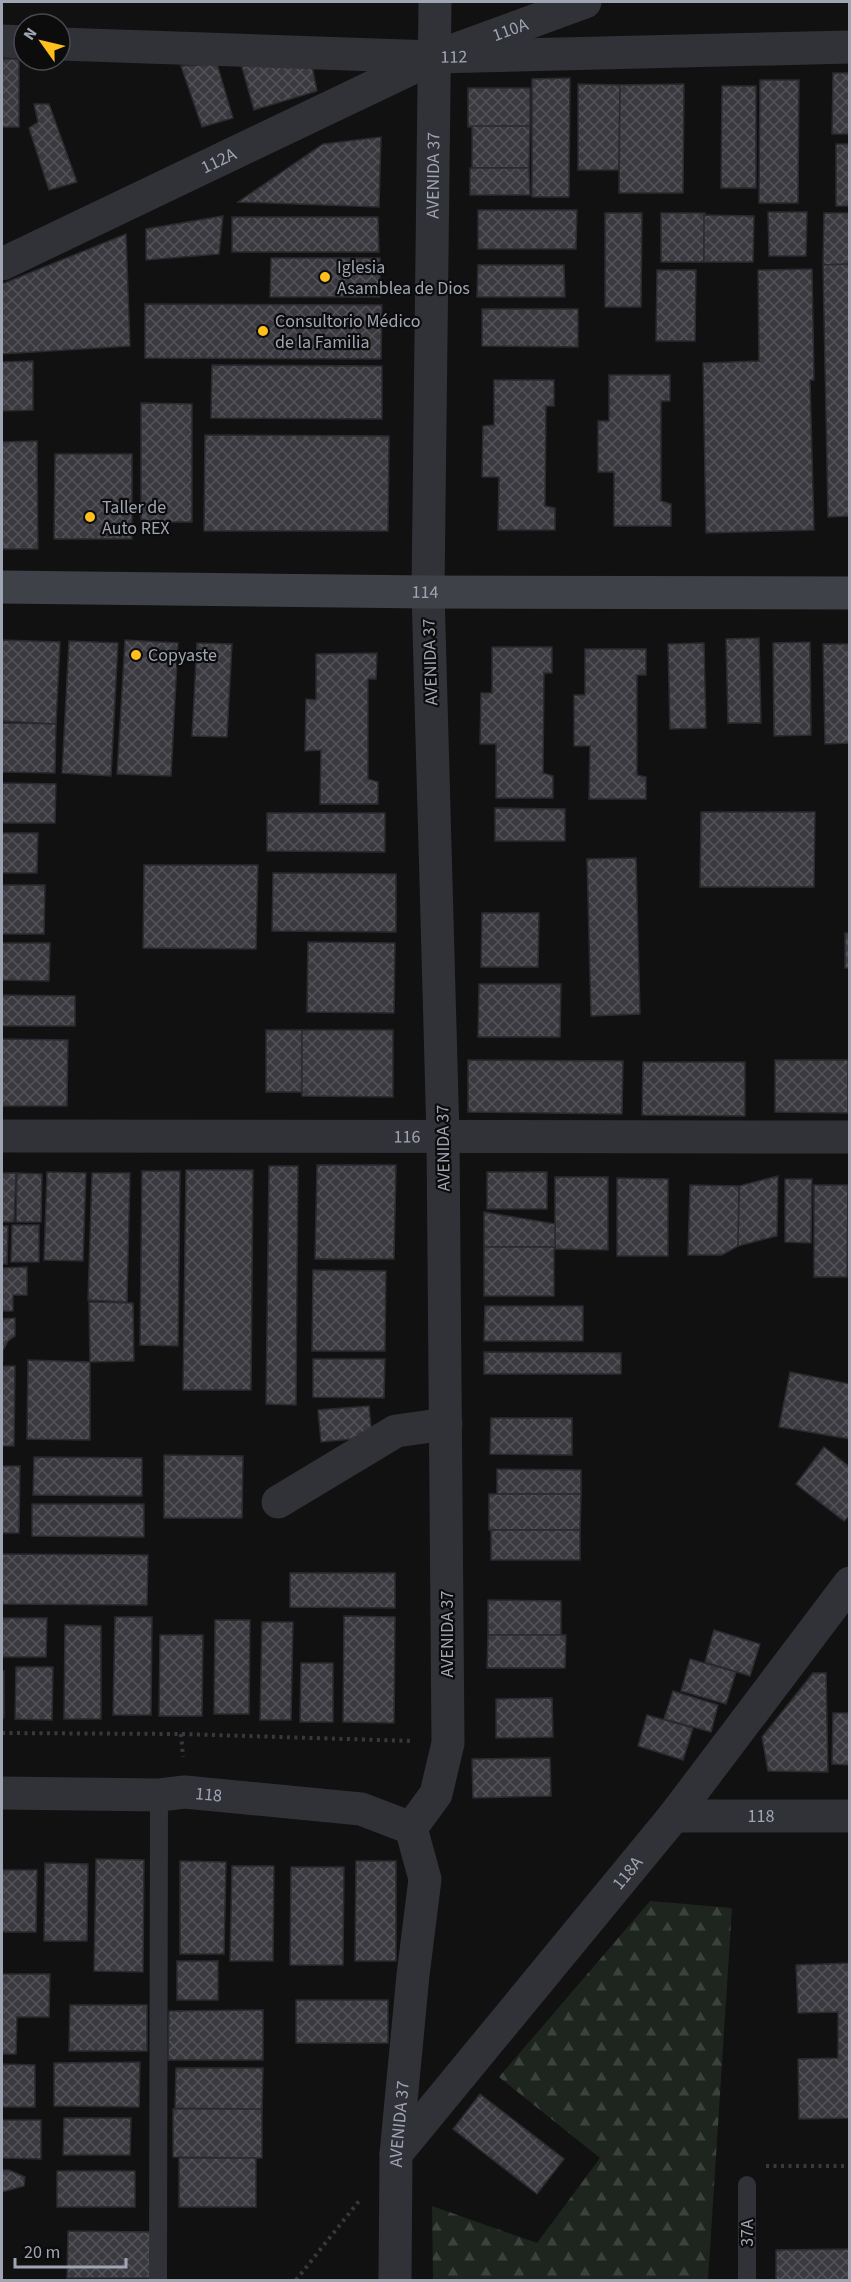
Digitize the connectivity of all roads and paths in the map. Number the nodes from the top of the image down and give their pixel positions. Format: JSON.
{"nodes":[{"id":1,"x":435,"y":2,"type":"edge"},
{"id":2,"x":585,"y":2,"type":"edge"},
{"id":3,"x":72,"y":44,"type":"edge"},
{"id":4,"x":849,"y":47,"type":"edge"},
{"id":5,"x":435,"y":57,"type":"junction"},
{"id":6,"x":2,"y":264,"type":"edge"},
{"id":7,"x":2,"y":587,"type":"edge"},
{"id":8,"x":428,"y":592,"type":"junction"},
{"id":9,"x":849,"y":593,"type":"edge"},
{"id":10,"x":2,"y":1136,"type":"edge"},
{"id":11,"x":443,"y":1136,"type":"junction"},
{"id":12,"x":849,"y":1137,"type":"edge"},
{"id":13,"x":446,"y":1424,"type":"junction"},
{"id":14,"x":278,"y":1502,"type":"dead end"},
{"id":15,"x":849,"y":1583,"type":"edge"},
{"id":16,"x":2,"y":1733,"type":"edge"},
{"id":17,"x":448,"y":1743,"type":"junction"},
{"id":18,"x":2,"y":1793,"type":"edge"},
{"id":19,"x":159,"y":1795,"type":"junction"},
{"id":20,"x":674,"y":1816,"type":"junction"},
{"id":21,"x":849,"y":1816,"type":"edge"},
{"id":22,"x":411,"y":1828,"type":"junction"},
{"id":23,"x":396,"y":2154,"type":"junction"},
{"id":24,"x":849,"y":2166,"type":"edge"},
{"id":25,"x":747,"y":2185,"type":"joint"},
{"id":26,"x":360,"y":2199,"type":"dead end"},
{"id":27,"x":158,"y":2280,"type":"edge"},
{"id":28,"x":296,"y":2280,"type":"edge"},
{"id":29,"x":395,"y":2280,"type":"edge"},
{"id":30,"x":747,"y":2280,"type":"edge"}],
"edges":[{"from":1,"to":5,"type":"street","name":"AVENIDA 37"},
{"from":2,"to":5,"type":"street","name":"110A"},
{"from":3,"to":5,"type":"street","name":"112"},
{"from":4,"to":5,"type":"street","name":"112"},
{"from":5,"to":6,"type":"street","name":"112A"},
{"from":5,"to":8,"type":"street","name":"AVENIDA 37"},
{"from":7,"to":8,"type":"main road","name":"114"},
{"from":8,"to":9,"type":"main road","name":"114"},
{"from":8,"to":11,"type":"street","name":"AVENIDA 37"},
{"from":10,"to":11,"type":"street","name":"116"},
{"from":11,"to":12,"type":"street","name":"116"},
{"from":11,"to":13,"type":"street","name":"AVENIDA 37"},
{"from":13,"to":14,"type":"street"},
{"from":13,"to":17,"type":"street","name":"AVENIDA 37"},
{"from":15,"to":20,"type":"street","name":"118A"},
{"from":16,"to":17,"type":"path"},
{"from":17,"to":22,"type":"street","name":"AVENIDA 37"},
{"from":18,"to":19,"type":"street","name":"118"},
{"from":19,"to":22,"type":"street","name":"118"},
{"from":19,"to":27,"type":"lane"},
{"from":20,"to":21,"type":"street","name":"118"},
{"from":20,"to":23,"type":"street","name":"118A"},
{"from":22,"to":23,"type":"street","name":"AVENIDA 37"},
{"from":23,"to":29,"type":"street","name":"AVENIDA 37"},
{"from":24,"to":25,"type":"path"},
{"from":25,"to":30,"type":"lane","name":"37A"},
{"from":26,"to":28,"type":"path"}]}
